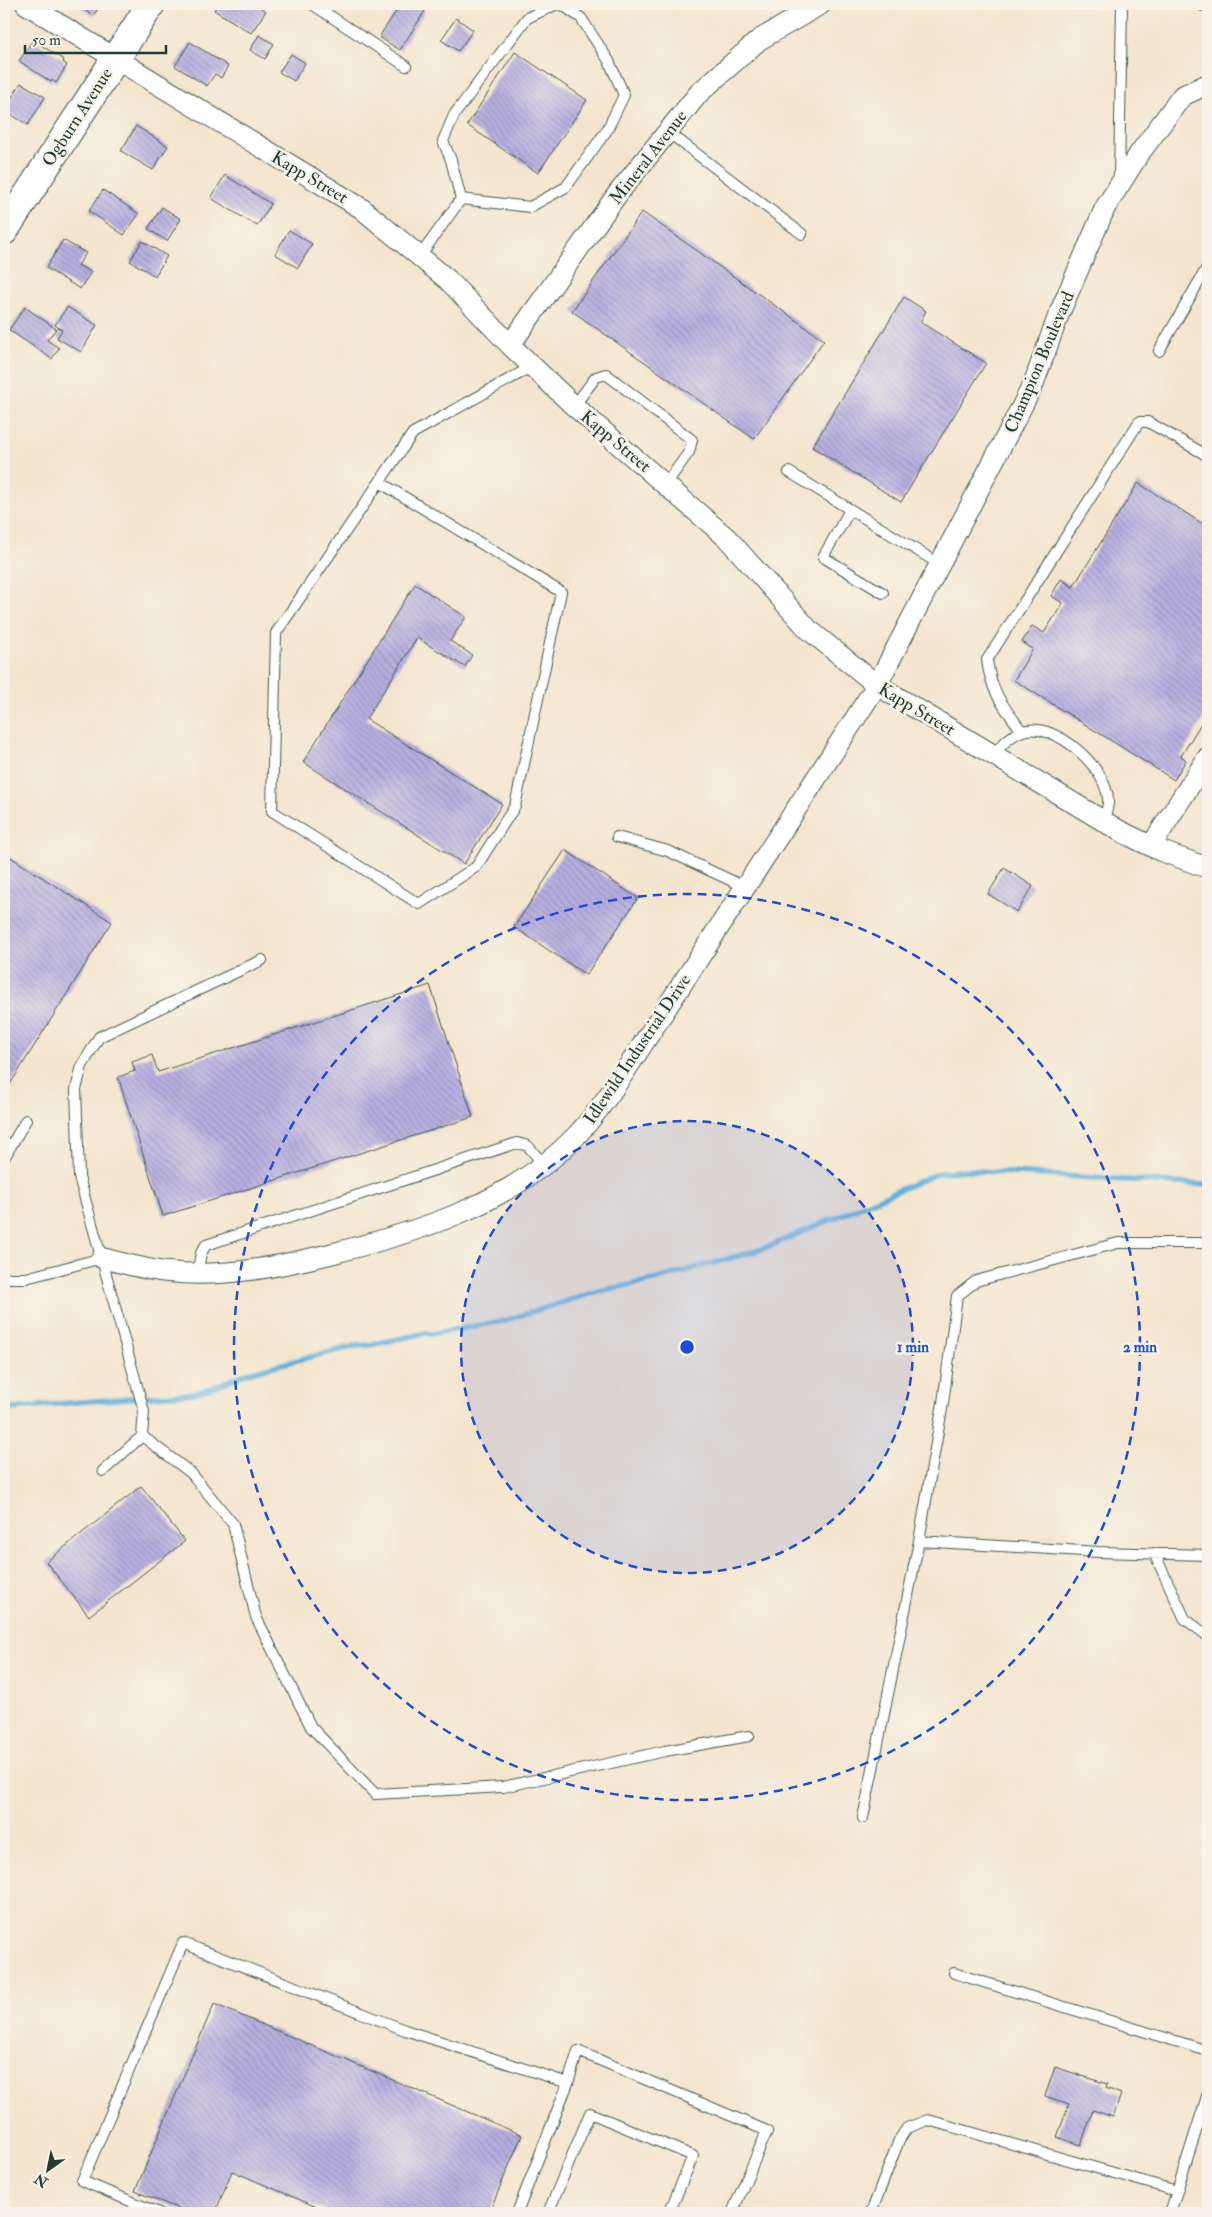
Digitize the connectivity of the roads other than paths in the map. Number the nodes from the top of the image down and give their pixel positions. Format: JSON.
{"nodes":[{"id":1,"x":26,"y":4,"type":"edge"},
{"id":2,"x":152,"y":4,"type":"edge"},
{"id":3,"x":312,"y":4,"type":"edge"},
{"id":4,"x":556,"y":4,"type":"edge"},
{"id":5,"x":561,"y":4,"type":"edge"},
{"id":6,"x":821,"y":4,"type":"edge"},
{"id":7,"x":1122,"y":4,"type":"edge"},
{"id":8,"x":115,"y":59,"type":"junction"},
{"id":9,"x":406,"y":66,"type":"dead end"},
{"id":10,"x":1208,"y":84,"type":"edge"},
{"id":11,"x":668,"y":132,"type":"junction"},
{"id":12,"x":1118,"y":188,"type":"junction"},
{"id":13,"x":461,"y":199,"type":"junction"},
{"id":14,"x":4,"y":231,"type":"edge"},
{"id":15,"x":802,"y":234,"type":"dead end"},
{"id":16,"x":420,"y":256,"type":"junction"},
{"id":17,"x":1208,"y":266,"type":"edge"},
{"id":18,"x":510,"y":345,"type":"junction"},
{"id":19,"x":1159,"y":351,"type":"dead end"},
{"id":20,"x":533,"y":366,"type":"junction"},
{"id":21,"x":574,"y":406,"type":"junction"},
{"id":22,"x":1208,"y":456,"type":"edge"},
{"id":23,"x":789,"y":472,"type":"dead end"},
{"id":24,"x":381,"y":482,"type":"junction"},
{"id":25,"x":666,"y":484,"type":"junction"},
{"id":26,"x":850,"y":510,"type":"junction"},
{"id":27,"x":941,"y":565,"type":"junction"},
{"id":28,"x":883,"y":593,"type":"dead end"},
{"id":29,"x":877,"y":685,"type":"junction"},
{"id":30,"x":1022,"y":731,"type":"junction"},
{"id":31,"x":993,"y":755,"type":"junction"},
{"id":32,"x":1208,"y":757,"type":"edge"},
{"id":33,"x":1104,"y":821,"type":"junction"},
{"id":34,"x":617,"y":837,"type":"dead end"},
{"id":35,"x":1151,"y":846,"type":"junction"},
{"id":36,"x":1208,"y":868,"type":"edge"},
{"id":37,"x":745,"y":887,"type":"junction"},
{"id":38,"x":262,"y":960,"type":"dead end"},
{"id":39,"x":26,"y":1120,"type":"dead end"},
{"id":40,"x":4,"y":1158,"type":"edge"},
{"id":41,"x":542,"y":1164,"type":"junction"},
{"id":42,"x":1208,"y":1243,"type":"edge"},
{"id":43,"x":102,"y":1258,"type":"junction"},
{"id":44,"x":197,"y":1274,"type":"junction"},
{"id":45,"x":4,"y":1278,"type":"edge"},
{"id":46,"x":142,"y":1436,"type":"junction"},
{"id":47,"x":103,"y":1471,"type":"dead end"},
{"id":48,"x":919,"y":1541,"type":"junction"},
{"id":49,"x":1154,"y":1553,"type":"junction"},
{"id":50,"x":1208,"y":1555,"type":"edge"},
{"id":51,"x":1208,"y":1636,"type":"edge"},
{"id":52,"x":749,"y":1736,"type":"dead end"},
{"id":53,"x":863,"y":1818,"type":"dead end"},
{"id":54,"x":954,"y":1973,"type":"dead end"},
{"id":55,"x":1208,"y":2050,"type":"edge"},
{"id":56,"x":568,"y":2083,"type":"junction"},
{"id":57,"x":1208,"y":2093,"type":"edge"},
{"id":58,"x":1177,"y":2191,"type":"junction"},
{"id":59,"x":159,"y":2213,"type":"edge"},
{"id":60,"x":517,"y":2213,"type":"edge"},
{"id":61,"x":548,"y":2213,"type":"edge"},
{"id":62,"x":669,"y":2213,"type":"edge"},
{"id":63,"x":732,"y":2213,"type":"edge"},
{"id":64,"x":871,"y":2213,"type":"edge"},
{"id":65,"x":1170,"y":2213,"type":"edge"}],
"edges":[{"from":1,"to":8,"type":"street","name":"Kapp Street"},
{"from":2,"to":8,"type":"street","name":"Ogburn Avenue"},
{"from":3,"to":9,"type":"lane"},
{"from":4,"to":13,"type":"lane"},
{"from":5,"to":13,"type":"lane"},
{"from":6,"to":11,"type":"street","name":"Mineral Avenue"},
{"from":7,"to":12,"type":"lane"},
{"from":8,"to":14,"type":"street","name":"Ogburn Avenue"},
{"from":8,"to":16,"type":"street","name":"Kapp Street"},
{"from":10,"to":12,"type":"street","name":"Champion Boulevard"},
{"from":11,"to":15,"type":"lane"},
{"from":11,"to":18,"type":"street","name":"Mineral Avenue"},
{"from":12,"to":27,"type":"street","name":"Champion Boulevard"},
{"from":13,"to":16,"type":"lane"},
{"from":16,"to":18,"type":"street","name":"Kapp Street"},
{"from":17,"to":19,"type":"lane"},
{"from":18,"to":20,"type":"street","name":"Kapp Street"},
{"from":20,"to":21,"type":"street","name":"Kapp Street"},
{"from":20,"to":24,"type":"lane"},
{"from":21,"to":25,"type":"street","name":"Kapp Street"},
{"from":21,"to":25,"type":"lane"},
{"from":22,"to":30,"type":"lane"},
{"from":23,"to":26,"type":"lane"},
{"from":24,"to":24,"type":"lane"},
{"from":25,"to":29,"type":"street","name":"Kapp Street"},
{"from":26,"to":27,"type":"lane"},
{"from":26,"to":28,"type":"lane"},
{"from":27,"to":29,"type":"street","name":"Champion Boulevard"},
{"from":29,"to":31,"type":"street","name":"Kapp Street"},
{"from":29,"to":37,"type":"street","name":"Idlewild Industrial Drive"},
{"from":30,"to":31,"type":"lane"},
{"from":30,"to":33,"type":"lane"},
{"from":31,"to":33,"type":"street","name":"Kapp Street"},
{"from":32,"to":35,"type":"street"},
{"from":33,"to":35,"type":"street","name":"Kapp Street"},
{"from":34,"to":37,"type":"lane"},
{"from":35,"to":36,"type":"street","name":"Kapp Street"},
{"from":37,"to":41,"type":"street","name":"Idlewild Industrial Drive"},
{"from":38,"to":43,"type":"lane"},
{"from":39,"to":40,"type":"lane"},
{"from":41,"to":44,"type":"street","name":"Idlewild Industrial Drive"},
{"from":41,"to":44,"type":"lane"},
{"from":42,"to":48,"type":"lane"},
{"from":43,"to":44,"type":"street","name":"Idlewild Industrial Drive"},
{"from":43,"to":45,"type":"lane"},
{"from":43,"to":46,"type":"lane"},
{"from":46,"to":47,"type":"lane"},
{"from":46,"to":52,"type":"lane"},
{"from":48,"to":49,"type":"lane"},
{"from":48,"to":53,"type":"lane"},
{"from":49,"to":50,"type":"lane"},
{"from":49,"to":51,"type":"lane"},
{"from":54,"to":55,"type":"lane"},
{"from":56,"to":59,"type":"lane"},
{"from":56,"to":60,"type":"lane"},
{"from":56,"to":63,"type":"lane"},
{"from":57,"to":58,"type":"lane"},
{"from":58,"to":64,"type":"lane"},
{"from":58,"to":65,"type":"lane"},
{"from":61,"to":62,"type":"lane"}]}
